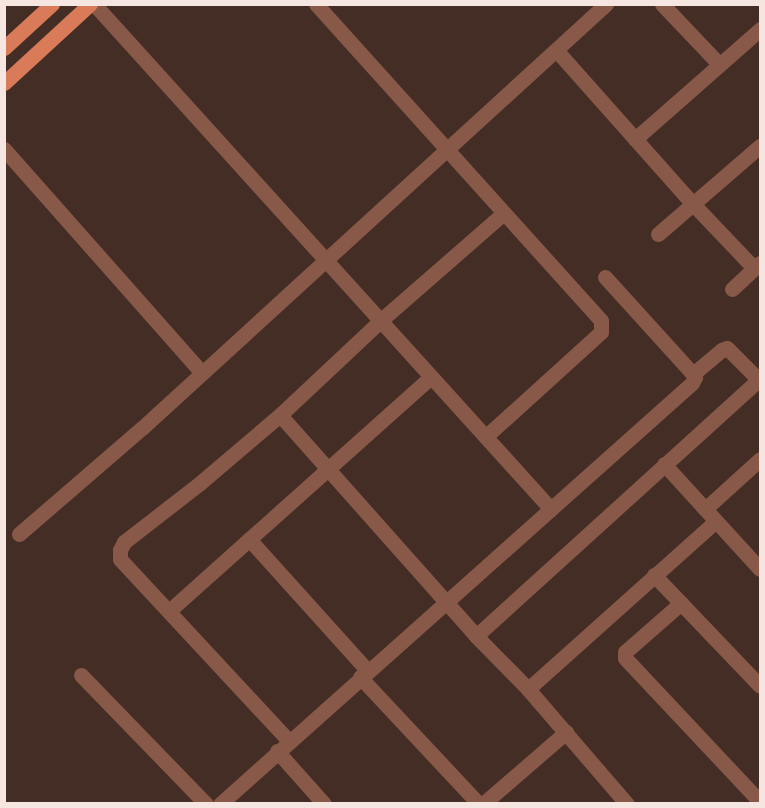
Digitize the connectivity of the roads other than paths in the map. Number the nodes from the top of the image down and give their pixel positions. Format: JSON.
{"nodes":[{"id":1,"x":92,"y":4,"type":"edge"},
{"id":2,"x":316,"y":4,"type":"edge"},
{"id":3,"x":606,"y":4,"type":"edge"},
{"id":4,"x":662,"y":4,"type":"edge"},
{"id":5,"x":50,"y":5,"type":"edge"},
{"id":6,"x":760,"y":29,"type":"edge"},
{"id":7,"x":4,"y":48,"type":"edge"},
{"id":8,"x":557,"y":51,"type":"junction"},
{"id":9,"x":719,"y":64,"type":"junction"},
{"id":10,"x":4,"y":83,"type":"edge"},
{"id":11,"x":635,"y":139,"type":"junction"},
{"id":12,"x":760,"y":146,"type":"edge"},
{"id":13,"x":4,"y":149,"type":"edge"},
{"id":14,"x":446,"y":149,"type":"junction"},
{"id":15,"x":693,"y":204,"type":"junction"},
{"id":16,"x":504,"y":213,"type":"junction"},
{"id":17,"x":658,"y":234,"type":"dead end"},
{"id":18,"x":324,"y":260,"type":"junction"},
{"id":19,"x":758,"y":266,"type":"edge"},
{"id":20,"x":605,"y":277,"type":"dead end"},
{"id":21,"x":732,"y":289,"type":"dead end"},
{"id":22,"x":380,"y":321,"type":"junction"},
{"id":23,"x":202,"y":373,"type":"junction"},
{"id":24,"x":693,"y":374,"type":"junction"},
{"id":25,"x":431,"y":377,"type":"junction"},
{"id":26,"x":760,"y":380,"type":"edge"},
{"id":27,"x":280,"y":415,"type":"junction"},
{"id":28,"x":485,"y":436,"type":"junction"},
{"id":29,"x":760,"y":459,"type":"edge"},
{"id":30,"x":664,"y":464,"type":"junction"},
{"id":31,"x":329,"y":468,"type":"junction"},
{"id":32,"x":551,"y":509,"type":"junction"},
{"id":33,"x":705,"y":509,"type":"junction"},
{"id":34,"x":716,"y":521,"type":"junction"},
{"id":35,"x":20,"y":534,"type":"dead end"},
{"id":36,"x":249,"y":539,"type":"junction"},
{"id":37,"x":758,"y":562,"type":"edge"},
{"id":38,"x":654,"y":575,"type":"junction"},
{"id":39,"x":445,"y":600,"type":"junction"},
{"id":40,"x":681,"y":603,"type":"junction"},
{"id":41,"x":169,"y":611,"type":"junction"},
{"id":42,"x":476,"y":636,"type":"junction"},
{"id":43,"x":364,"y":674,"type":"junction"},
{"id":44,"x":81,"y":675,"type":"dead end"},
{"id":45,"x":760,"y":686,"type":"edge"},
{"id":46,"x":528,"y":689,"type":"junction"},
{"id":47,"x":566,"y":732,"type":"junction"},
{"id":48,"x":283,"y":746,"type":"junction"},
{"id":49,"x":622,"y":802,"type":"edge"},
{"id":50,"x":760,"y":802,"type":"edge"},
{"id":51,"x":206,"y":804,"type":"edge"},
{"id":52,"x":220,"y":804,"type":"edge"},
{"id":53,"x":324,"y":804,"type":"edge"},
{"id":54,"x":481,"y":804,"type":"edge"}],
"edges":[{"from":1,"to":10,"type":"main road"},
{"from":1,"to":18,"type":"street"},
{"from":2,"to":14,"type":"street"},
{"from":3,"to":8,"type":"street"},
{"from":4,"to":9,"type":"street"},
{"from":5,"to":7,"type":"main road"},
{"from":6,"to":9,"type":"street"},
{"from":8,"to":11,"type":"street"},
{"from":8,"to":14,"type":"street"},
{"from":9,"to":11,"type":"street"},
{"from":11,"to":15,"type":"street"},
{"from":12,"to":15,"type":"street"},
{"from":13,"to":23,"type":"street"},
{"from":14,"to":16,"type":"street"},
{"from":14,"to":18,"type":"street"},
{"from":15,"to":17,"type":"street"},
{"from":15,"to":19,"type":"street"},
{"from":16,"to":22,"type":"street"},
{"from":16,"to":28,"type":"street"},
{"from":18,"to":22,"type":"street"},
{"from":18,"to":23,"type":"street"},
{"from":19,"to":21,"type":"street"},
{"from":20,"to":24,"type":"street"},
{"from":22,"to":25,"type":"street"},
{"from":22,"to":27,"type":"street"},
{"from":23,"to":35,"type":"street"},
{"from":24,"to":26,"type":"street"},
{"from":24,"to":32,"type":"street"},
{"from":25,"to":28,"type":"street"},
{"from":25,"to":31,"type":"street"},
{"from":26,"to":30,"type":"street"},
{"from":27,"to":31,"type":"street"},
{"from":27,"to":41,"type":"street"},
{"from":28,"to":32,"type":"street"},
{"from":29,"to":33,"type":"street"},
{"from":30,"to":33,"type":"street"},
{"from":30,"to":42,"type":"street"},
{"from":31,"to":36,"type":"street"},
{"from":31,"to":39,"type":"street"},
{"from":32,"to":39,"type":"street"},
{"from":33,"to":34,"type":"street"},
{"from":34,"to":37,"type":"street"},
{"from":34,"to":38,"type":"street"},
{"from":36,"to":41,"type":"street"},
{"from":36,"to":43,"type":"street"},
{"from":38,"to":40,"type":"street"},
{"from":38,"to":46,"type":"street"},
{"from":39,"to":42,"type":"street"},
{"from":39,"to":43,"type":"street"},
{"from":40,"to":45,"type":"street"},
{"from":40,"to":50,"type":"street"},
{"from":41,"to":48,"type":"street"},
{"from":42,"to":46,"type":"street"},
{"from":43,"to":48,"type":"street"},
{"from":43,"to":54,"type":"street"},
{"from":44,"to":51,"type":"street"},
{"from":46,"to":47,"type":"street"},
{"from":47,"to":49,"type":"street"},
{"from":47,"to":54,"type":"street"},
{"from":48,"to":52,"type":"street"},
{"from":48,"to":53,"type":"street"}]}
